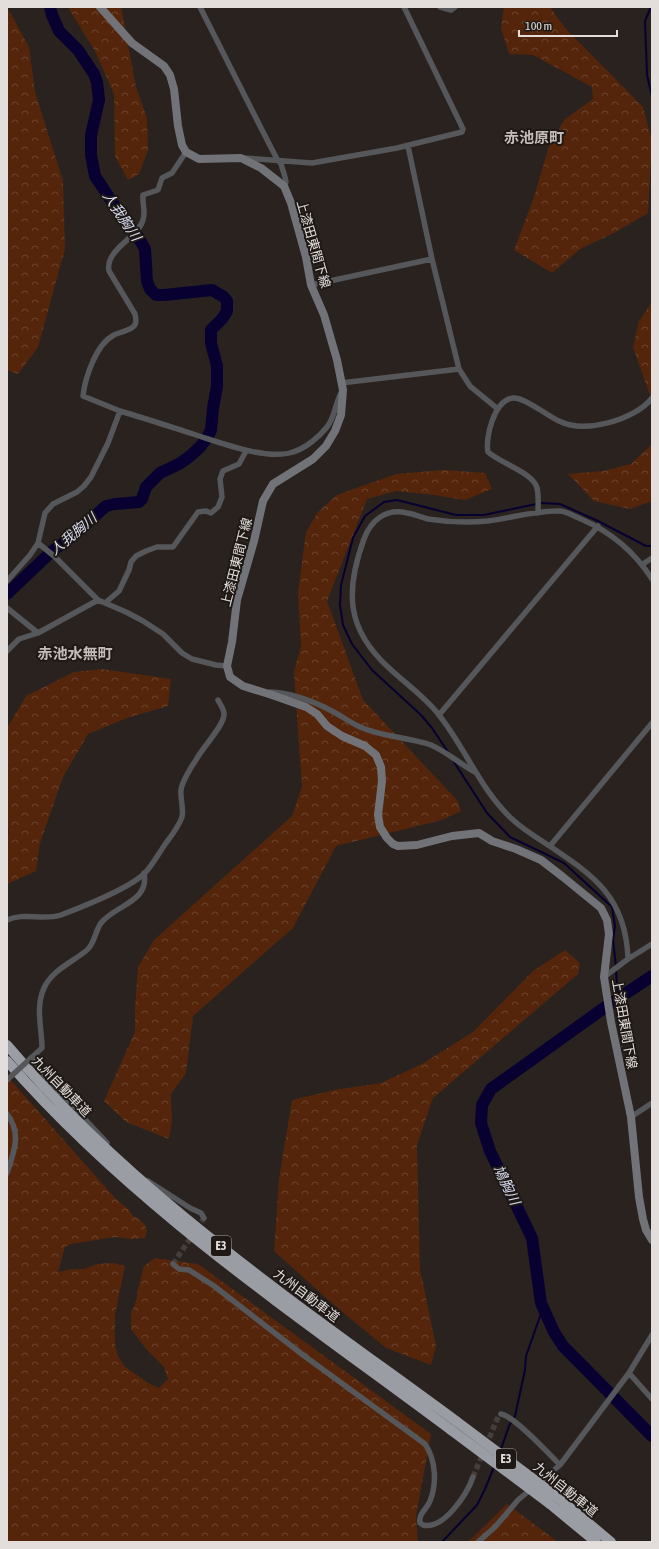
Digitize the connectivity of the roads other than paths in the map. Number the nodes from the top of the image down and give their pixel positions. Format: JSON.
{"nodes":[{"id":1,"x":100,"y":7,"type":"edge"},
{"id":2,"x":200,"y":7,"type":"edge"},
{"id":3,"x":404,"y":7,"type":"edge"},
{"id":4,"x":440,"y":7,"type":"edge"},
{"id":5,"x":455,"y":7,"type":"edge"},
{"id":6,"x":408,"y":146,"type":"junction"},
{"id":7,"x":186,"y":152,"type":"junction"},
{"id":8,"x":241,"y":158,"type":"junction"},
{"id":9,"x":277,"y":159,"type":"junction"},
{"id":10,"x":284,"y":186,"type":"junction"},
{"id":11,"x":432,"y":259,"type":"junction"},
{"id":12,"x":311,"y":285,"type":"junction"},
{"id":13,"x":459,"y":369,"type":"junction"},
{"id":14,"x":342,"y":386,"type":"junction"},
{"id":15,"x":652,"y":398,"type":"edge"},
{"id":16,"x":498,"y":409,"type":"junction"},
{"id":17,"x":120,"y":410,"type":"junction"},
{"id":18,"x":246,"y":450,"type":"junction"},
{"id":19,"x":538,"y":513,"type":"junction"},
{"id":20,"x":598,"y":526,"type":"junction"},
{"id":21,"x":38,"y":543,"type":"junction"},
{"id":22,"x":652,"y":558,"type":"edge"},
{"id":23,"x":642,"y":564,"type":"junction"},
{"id":24,"x":652,"y":579,"type":"edge"},
{"id":25,"x":7,"y":581,"type":"edge"},
{"id":26,"x":98,"y":600,"type":"junction"},
{"id":27,"x":104,"y":603,"type":"junction"},
{"id":28,"x":7,"y":608,"type":"edge"},
{"id":29,"x":38,"y":633,"type":"junction"},
{"id":30,"x":7,"y":651,"type":"edge"},
{"id":31,"x":227,"y":666,"type":"junction"},
{"id":32,"x":257,"y":691,"type":"junction"},
{"id":33,"x":218,"y":700,"type":"dead end"},
{"id":34,"x":439,"y":715,"type":"junction"},
{"id":35,"x":652,"y":724,"type":"edge"},
{"id":36,"x":475,"y":773,"type":"junction"},
{"id":37,"x":550,"y":846,"type":"junction"},
{"id":38,"x":144,"y":874,"type":"junction"},
{"id":39,"x":7,"y":920,"type":"edge"},
{"id":40,"x":652,"y":944,"type":"edge"},
{"id":41,"x":628,"y":959,"type":"junction"},
{"id":42,"x":604,"y":977,"type":"junction"},
{"id":43,"x":7,"y":1046,"type":"edge"},
{"id":44,"x":32,"y":1057,"type":"junction"},
{"id":45,"x":7,"y":1061,"type":"edge"},
{"id":46,"x":7,"y":1080,"type":"edge"},
{"id":47,"x":652,"y":1103,"type":"edge"},
{"id":48,"x":7,"y":1114,"type":"edge"},
{"id":49,"x":631,"y":1117,"type":"junction"},
{"id":50,"x":7,"y":1173,"type":"edge"},
{"id":51,"x":204,"y":1218,"type":"dead end"},
{"id":52,"x":652,"y":1240,"type":"edge"},
{"id":53,"x":173,"y":1264,"type":"dead end"},
{"id":54,"x":652,"y":1335,"type":"edge"},
{"id":55,"x":629,"y":1373,"type":"junction"},
{"id":56,"x":652,"y":1399,"type":"edge"},
{"id":57,"x":501,"y":1414,"type":"dead end"},
{"id":58,"x":454,"y":1425,"type":"junction"},
{"id":59,"x":560,"y":1465,"type":"junction"},
{"id":60,"x":473,"y":1477,"type":"tunnel mouth"},
{"id":61,"x":553,"y":1500,"type":"junction"},
{"id":62,"x":478,"y":1542,"type":"edge"},
{"id":63,"x":596,"y":1542,"type":"edge"},
{"id":64,"x":611,"y":1542,"type":"edge"}],
"edges":[{"from":1,"to":7,"type":"main road"},
{"from":2,"to":9,"type":"street"},
{"from":3,"to":6,"type":"street"},
{"from":4,"to":5,"type":"street"},
{"from":6,"to":9,"type":"street"},
{"from":6,"to":11,"type":"street"},
{"from":7,"to":8,"type":"main road","name":"上漆田東間下線"},
{"from":7,"to":17,"type":"street"},
{"from":8,"to":9,"type":"street"},
{"from":8,"to":10,"type":"main road","name":"上漆田東間下線"},
{"from":9,"to":10,"type":"street"},
{"from":10,"to":12,"type":"main road","name":"上漆田東間下線"},
{"from":11,"to":12,"type":"street"},
{"from":11,"to":13,"type":"street"},
{"from":12,"to":14,"type":"main road","name":"上漆田東間下線"},
{"from":13,"to":14,"type":"street"},
{"from":13,"to":16,"type":"street"},
{"from":14,"to":18,"type":"street"},
{"from":14,"to":31,"type":"main road","name":"上漆田東間下線"},
{"from":15,"to":16,"type":"street"},
{"from":16,"to":19,"type":"street"},
{"from":17,"to":18,"type":"street"},
{"from":17,"to":21,"type":"street"},
{"from":18,"to":27,"type":"street"},
{"from":19,"to":20,"type":"street"},
{"from":19,"to":34,"type":"street"},
{"from":20,"to":23,"type":"street"},
{"from":20,"to":34,"type":"street"},
{"from":21,"to":25,"type":"street"},
{"from":21,"to":26,"type":"street"},
{"from":22,"to":23,"type":"street"},
{"from":23,"to":24,"type":"street"},
{"from":26,"to":27,"type":"street"},
{"from":26,"to":29,"type":"street"},
{"from":27,"to":31,"type":"street"},
{"from":28,"to":29,"type":"street"},
{"from":29,"to":30,"type":"street"},
{"from":31,"to":32,"type":"main road","name":"上漆田東間下線"},
{"from":32,"to":36,"type":"street"},
{"from":32,"to":42,"type":"main road","name":"上漆田東間下線"},
{"from":33,"to":38,"type":"street"},
{"from":34,"to":36,"type":"street"},
{"from":35,"to":37,"type":"street"},
{"from":36,"to":37,"type":"street"},
{"from":37,"to":41,"type":"street"},
{"from":38,"to":39,"type":"street"},
{"from":38,"to":44,"type":"street"},
{"from":40,"to":41,"type":"street"},
{"from":41,"to":42,"type":"street"},
{"from":42,"to":49,"type":"main road","name":"上漆田東間下線"},
{"from":43,"to":58,"type":"highway","name":"九州自動車道","number":"E3"},
{"from":44,"to":46,"type":"street","bridge":true},
{"from":44,"to":51,"type":"street"},
{"from":45,"to":58,"type":"highway","name":"九州自動車道","number":"E3"},
{"from":47,"to":49,"type":"street"},
{"from":48,"to":50,"type":"street"},
{"from":49,"to":52,"type":"main road","name":"上漆田東間下線"},
{"from":53,"to":60,"type":"street"},
{"from":54,"to":55,"type":"street"},
{"from":55,"to":56,"type":"street"},
{"from":55,"to":59,"type":"street"},
{"from":57,"to":59,"type":"street"},
{"from":58,"to":61,"type":"highway","name":"九州自動車道","number":"E3","bridge":true},
{"from":59,"to":62,"type":"street"},
{"from":61,"to":63,"type":"highway","name":"九州自動車道","number":"E3"},
{"from":61,"to":64,"type":"highway","name":"九州自動車道","number":"E3"}]}
